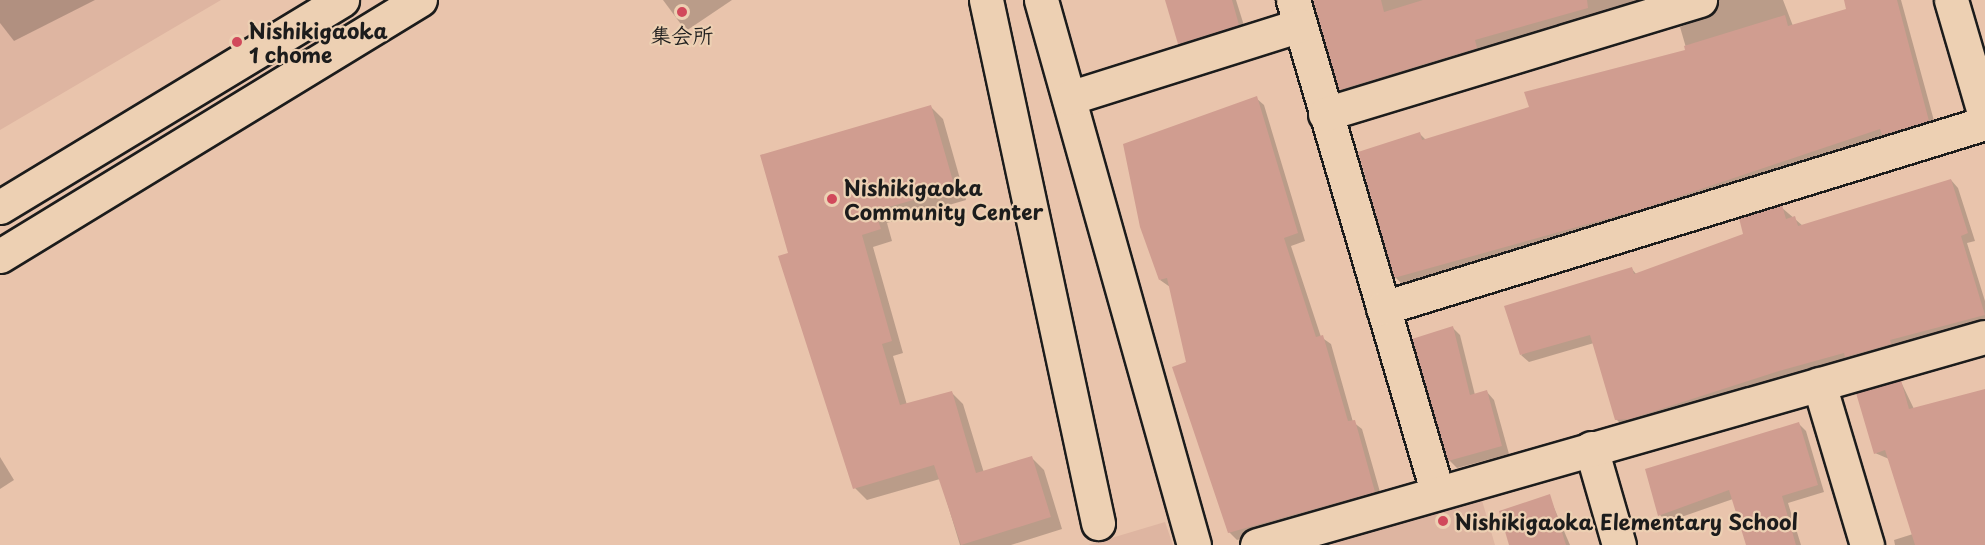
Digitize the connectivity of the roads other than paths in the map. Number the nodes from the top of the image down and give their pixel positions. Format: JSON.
{"nodes":[{"id":1,"x":342,"y":0,"type":"edge"},
{"id":2,"x":420,"y":0,"type":"edge"},
{"id":3,"x":986,"y":0,"type":"edge"},
{"id":4,"x":1041,"y":0,"type":"edge"},
{"id":5,"x":1700,"y":0,"type":"edge"},
{"id":6,"x":1951,"y":0,"type":"edge"},
{"id":7,"x":1297,"y":13,"type":"edge"},
{"id":8,"x":1069,"y":98,"type":"junction"},
{"id":9,"x":1325,"y":114,"type":"junction"},
{"id":10,"x":1985,"y":116,"type":"edge"},
{"id":11,"x":1985,"y":123,"type":"edge"},
{"id":12,"x":0,"y":207,"type":"edge"},
{"id":13,"x":0,"y":256,"type":"edge"},
{"id":14,"x":1383,"y":308,"type":"junction"},
{"id":15,"x":1985,"y":337,"type":"edge"},
{"id":16,"x":1819,"y":384,"type":"junction"},
{"id":17,"x":1591,"y":448,"type":"junction"},
{"id":18,"x":1437,"y":492,"type":"junction"},
{"id":19,"x":1098,"y":523,"type":"dead end"},
{"id":20,"x":1194,"y":545,"type":"edge"},
{"id":21,"x":1257,"y":545,"type":"edge"},
{"id":22,"x":1619,"y":545,"type":"edge"},
{"id":23,"x":1867,"y":545,"type":"edge"}],
"edges":[{"from":1,"to":12,"type":"street"},
{"from":2,"to":13,"type":"street"},
{"from":3,"to":19,"type":"street"},
{"from":4,"to":8,"type":"street"},
{"from":5,"to":9,"type":"street"},
{"from":6,"to":10,"type":"street"},
{"from":7,"to":8,"type":"street"},
{"from":7,"to":9,"type":"street"},
{"from":8,"to":20,"type":"street"},
{"from":9,"to":14,"type":"street"},
{"from":11,"to":14,"type":"street"},
{"from":14,"to":18,"type":"street"},
{"from":15,"to":16,"type":"street"},
{"from":16,"to":17,"type":"street"},
{"from":16,"to":23,"type":"street"},
{"from":17,"to":18,"type":"street"},
{"from":17,"to":22,"type":"street"},
{"from":18,"to":21,"type":"street"}]}
